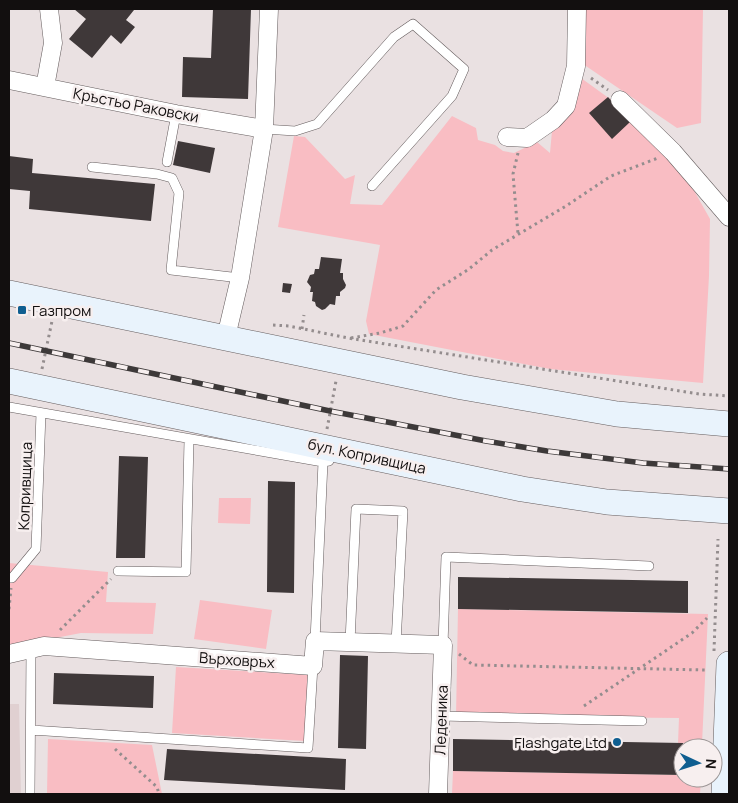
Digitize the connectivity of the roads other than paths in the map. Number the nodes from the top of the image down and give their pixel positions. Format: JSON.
{"nodes":[{"id":1,"x":49,"y":9,"type":"edge"},
{"id":2,"x":269,"y":9,"type":"edge"},
{"id":3,"x":577,"y":9,"type":"edge"},
{"id":4,"x":9,"y":80,"type":"edge"},
{"id":5,"x":45,"y":87,"type":"junction"},
{"id":6,"x":620,"y":100,"type":"road end"},
{"id":7,"x":176,"y":114,"type":"junction"},
{"id":8,"x":264,"y":129,"type":"junction"},
{"id":9,"x":507,"y":137,"type":"dead end"},
{"id":10,"x":167,"y":162,"type":"dead end"},
{"id":11,"x":92,"y":167,"type":"dead end"},
{"id":12,"x":372,"y":186,"type":"dead end"},
{"id":13,"x":729,"y":217,"type":"edge"},
{"id":14,"x":240,"y":278,"type":"junction"},
{"id":15,"x":9,"y":293,"type":"edge"},
{"id":16,"x":226,"y":337,"type":"junction"},
{"id":17,"x":9,"y":381,"type":"edge"},
{"id":18,"x":9,"y":407,"type":"edge"},
{"id":19,"x":41,"y":413,"type":"junction"},
{"id":20,"x":729,"y":424,"type":"edge"},
{"id":21,"x":189,"y":440,"type":"junction"},
{"id":22,"x":323,"y":454,"type":"junction"},
{"id":23,"x":729,"y":511,"type":"edge"},
{"id":24,"x":648,"y":566,"type":"dead end"},
{"id":25,"x":118,"y":572,"type":"road end"},
{"id":26,"x":10,"y":578,"type":"edge"},
{"id":27,"x":315,"y":641,"type":"junction"},
{"id":28,"x":350,"y":642,"type":"junction"},
{"id":29,"x":396,"y":643,"type":"junction"},
{"id":30,"x":443,"y":645,"type":"junction"},
{"id":31,"x":37,"y":647,"type":"junction"},
{"id":32,"x":9,"y":654,"type":"edge"},
{"id":33,"x":722,"y":661,"type":"edge"},
{"id":34,"x":313,"y":666,"type":"junction"},
{"id":35,"x":441,"y":716,"type":"junction"},
{"id":36,"x":642,"y":720,"type":"dead end"},
{"id":37,"x":31,"y":730,"type":"junction"},
{"id":38,"x":30,"y":794,"type":"edge"},
{"id":39,"x":438,"y":794,"type":"edge"},
{"id":40,"x":724,"y":794,"type":"edge"}],
"edges":[{"from":1,"to":5,"type":"street"},
{"from":2,"to":8,"type":"street"},
{"from":3,"to":9,"type":"street"},
{"from":4,"to":5,"type":"street","name":"Кръстьо Раковски"},
{"from":5,"to":7,"type":"street","name":"Кръстьо Раковски"},
{"from":6,"to":13,"type":"street"},
{"from":7,"to":8,"type":"street","name":"Кръстьо Раковски"},
{"from":7,"to":10,"type":"lane"},
{"from":8,"to":12,"type":"lane"},
{"from":8,"to":14,"type":"street"},
{"from":11,"to":14,"type":"lane"},
{"from":14,"to":16,"type":"street"},
{"from":15,"to":16,"type":"main road"},
{"from":16,"to":20,"type":"main road"},
{"from":17,"to":22,"type":"main road","name":"бул. Копривщица"},
{"from":18,"to":19,"type":"lane"},
{"from":19,"to":21,"type":"lane"},
{"from":19,"to":26,"type":"lane","name":"Копривщица"},
{"from":21,"to":22,"type":"lane"},
{"from":21,"to":25,"type":"lane"},
{"from":22,"to":23,"type":"main road","name":"бул. Копривщица"},
{"from":22,"to":27,"type":"lane"},
{"from":24,"to":30,"type":"lane"},
{"from":27,"to":28,"type":"street"},
{"from":27,"to":34,"type":"street"},
{"from":28,"to":29,"type":"street"},
{"from":28,"to":29,"type":"lane"},
{"from":29,"to":30,"type":"street"},
{"from":30,"to":35,"type":"street","name":"Леденика"},
{"from":31,"to":32,"type":"street","name":"Върховръх"},
{"from":31,"to":34,"type":"street","name":"Върховръх"},
{"from":31,"to":37,"type":"lane"},
{"from":33,"to":40,"type":"main road"},
{"from":34,"to":37,"type":"lane"},
{"from":35,"to":36,"type":"lane"},
{"from":35,"to":39,"type":"street","name":"Леденика"},
{"from":37,"to":38,"type":"lane"}]}
